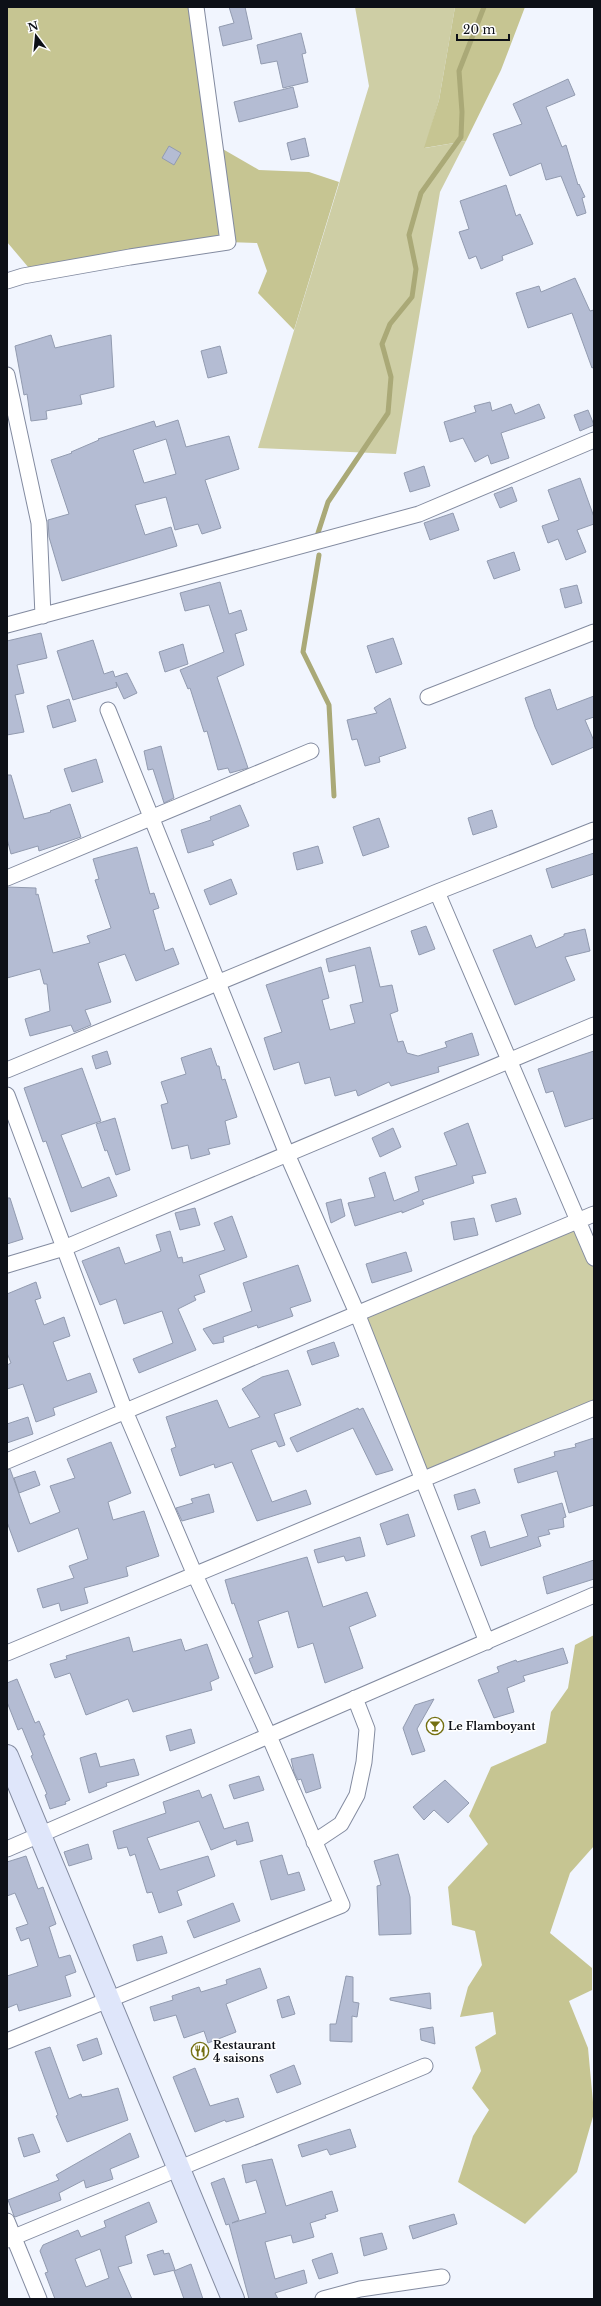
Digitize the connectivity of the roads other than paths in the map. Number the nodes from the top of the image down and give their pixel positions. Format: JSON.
{"nodes":[{"id":1,"x":196,"y":7,"type":"edge"},
{"id":2,"x":7,"y":281,"type":"edge"},
{"id":3,"x":7,"y":375,"type":"edge"},
{"id":4,"x":594,"y":440,"type":"edge"},
{"id":5,"x":43,"y":616,"type":"junction"},
{"id":6,"x":7,"y":625,"type":"edge"},
{"id":7,"x":594,"y":632,"type":"edge"},
{"id":8,"x":428,"y":697,"type":"dead end"},
{"id":9,"x":108,"y":710,"type":"dead end"},
{"id":10,"x":311,"y":751,"type":"dead end"},
{"id":11,"x":152,"y":816,"type":"junction"},
{"id":12,"x":594,"y":830,"type":"edge"},
{"id":13,"x":7,"y":878,"type":"edge"},
{"id":14,"x":437,"y":892,"type":"junction"},
{"id":15,"x":219,"y":982,"type":"junction"},
{"id":16,"x":594,"y":1025,"type":"edge"},
{"id":17,"x":511,"y":1060,"type":"junction"},
{"id":18,"x":7,"y":1070,"type":"edge"},
{"id":19,"x":7,"y":1095,"type":"edge"},
{"id":20,"x":287,"y":1154,"type":"junction"},
{"id":21,"x":594,"y":1214,"type":"edge"},
{"id":22,"x":578,"y":1220,"type":"junction"},
{"id":23,"x":64,"y":1248,"type":"junction"},
{"id":24,"x":594,"y":1258,"type":"edge"},
{"id":25,"x":7,"y":1264,"type":"edge"},
{"id":26,"x":357,"y":1313,"type":"junction"},
{"id":27,"x":594,"y":1408,"type":"edge"},
{"id":28,"x":124,"y":1411,"type":"junction"},
{"id":29,"x":7,"y":1461,"type":"edge"},
{"id":30,"x":424,"y":1479,"type":"junction"},
{"id":31,"x":195,"y":1575,"type":"junction"},
{"id":32,"x":594,"y":1595,"type":"edge"},
{"id":33,"x":487,"y":1642,"type":"junction"},
{"id":34,"x":7,"y":1654,"type":"edge"},
{"id":35,"x":355,"y":1698,"type":"junction"},
{"id":36,"x":269,"y":1736,"type":"junction"},
{"id":37,"x":7,"y":1756,"type":"edge"},
{"id":38,"x":40,"y":1834,"type":"junction"},
{"id":39,"x":314,"y":1842,"type":"junction"},
{"id":40,"x":7,"y":1849,"type":"edge"},
{"id":41,"x":108,"y":2000,"type":"junction"},
{"id":42,"x":7,"y":2042,"type":"edge"},
{"id":43,"x":425,"y":2066,"type":"dead end"},
{"id":44,"x":179,"y":2169,"type":"junction"},
{"id":45,"x":7,"y":2221,"type":"edge"},
{"id":46,"x":10,"y":2239,"type":"edge"},
{"id":47,"x":442,"y":2277,"type":"dead end"},
{"id":48,"x":39,"y":2299,"type":"edge"},
{"id":49,"x":232,"y":2299,"type":"edge"},
{"id":50,"x":323,"y":2299,"type":"edge"}],
"edges":[{"from":1,"to":2,"type":"street"},
{"from":3,"to":5,"type":"street"},
{"from":4,"to":5,"type":"street"},
{"from":5,"to":6,"type":"street"},
{"from":7,"to":8,"type":"street"},
{"from":9,"to":11,"type":"street"},
{"from":10,"to":11,"type":"street"},
{"from":11,"to":13,"type":"street"},
{"from":11,"to":15,"type":"street"},
{"from":12,"to":14,"type":"street"},
{"from":14,"to":15,"type":"street"},
{"from":14,"to":17,"type":"street"},
{"from":15,"to":18,"type":"street"},
{"from":15,"to":20,"type":"street"},
{"from":16,"to":17,"type":"street"},
{"from":17,"to":20,"type":"street"},
{"from":17,"to":22,"type":"street"},
{"from":19,"to":23,"type":"street"},
{"from":20,"to":23,"type":"street"},
{"from":20,"to":26,"type":"street"},
{"from":21,"to":22,"type":"street"},
{"from":22,"to":24,"type":"street"},
{"from":22,"to":26,"type":"street"},
{"from":23,"to":25,"type":"street"},
{"from":23,"to":28,"type":"street"},
{"from":26,"to":28,"type":"street"},
{"from":26,"to":30,"type":"street"},
{"from":27,"to":30,"type":"street"},
{"from":28,"to":29,"type":"street"},
{"from":28,"to":31,"type":"street"},
{"from":30,"to":31,"type":"street"},
{"from":30,"to":33,"type":"street"},
{"from":31,"to":34,"type":"street"},
{"from":31,"to":36,"type":"street"},
{"from":32,"to":33,"type":"street"},
{"from":33,"to":35,"type":"street"},
{"from":35,"to":36,"type":"street"},
{"from":35,"to":39,"type":"street"},
{"from":36,"to":38,"type":"street"},
{"from":36,"to":39,"type":"street"},
{"from":37,"to":38,"type":"street"},
{"from":38,"to":40,"type":"street"},
{"from":38,"to":41,"type":"street"},
{"from":39,"to":41,"type":"street"},
{"from":41,"to":42,"type":"street"},
{"from":41,"to":44,"type":"street"},
{"from":43,"to":44,"type":"street"},
{"from":44,"to":46,"type":"street"},
{"from":44,"to":49,"type":"street"},
{"from":45,"to":46,"type":"street"},
{"from":46,"to":48,"type":"street"},
{"from":47,"to":50,"type":"street"}]}
